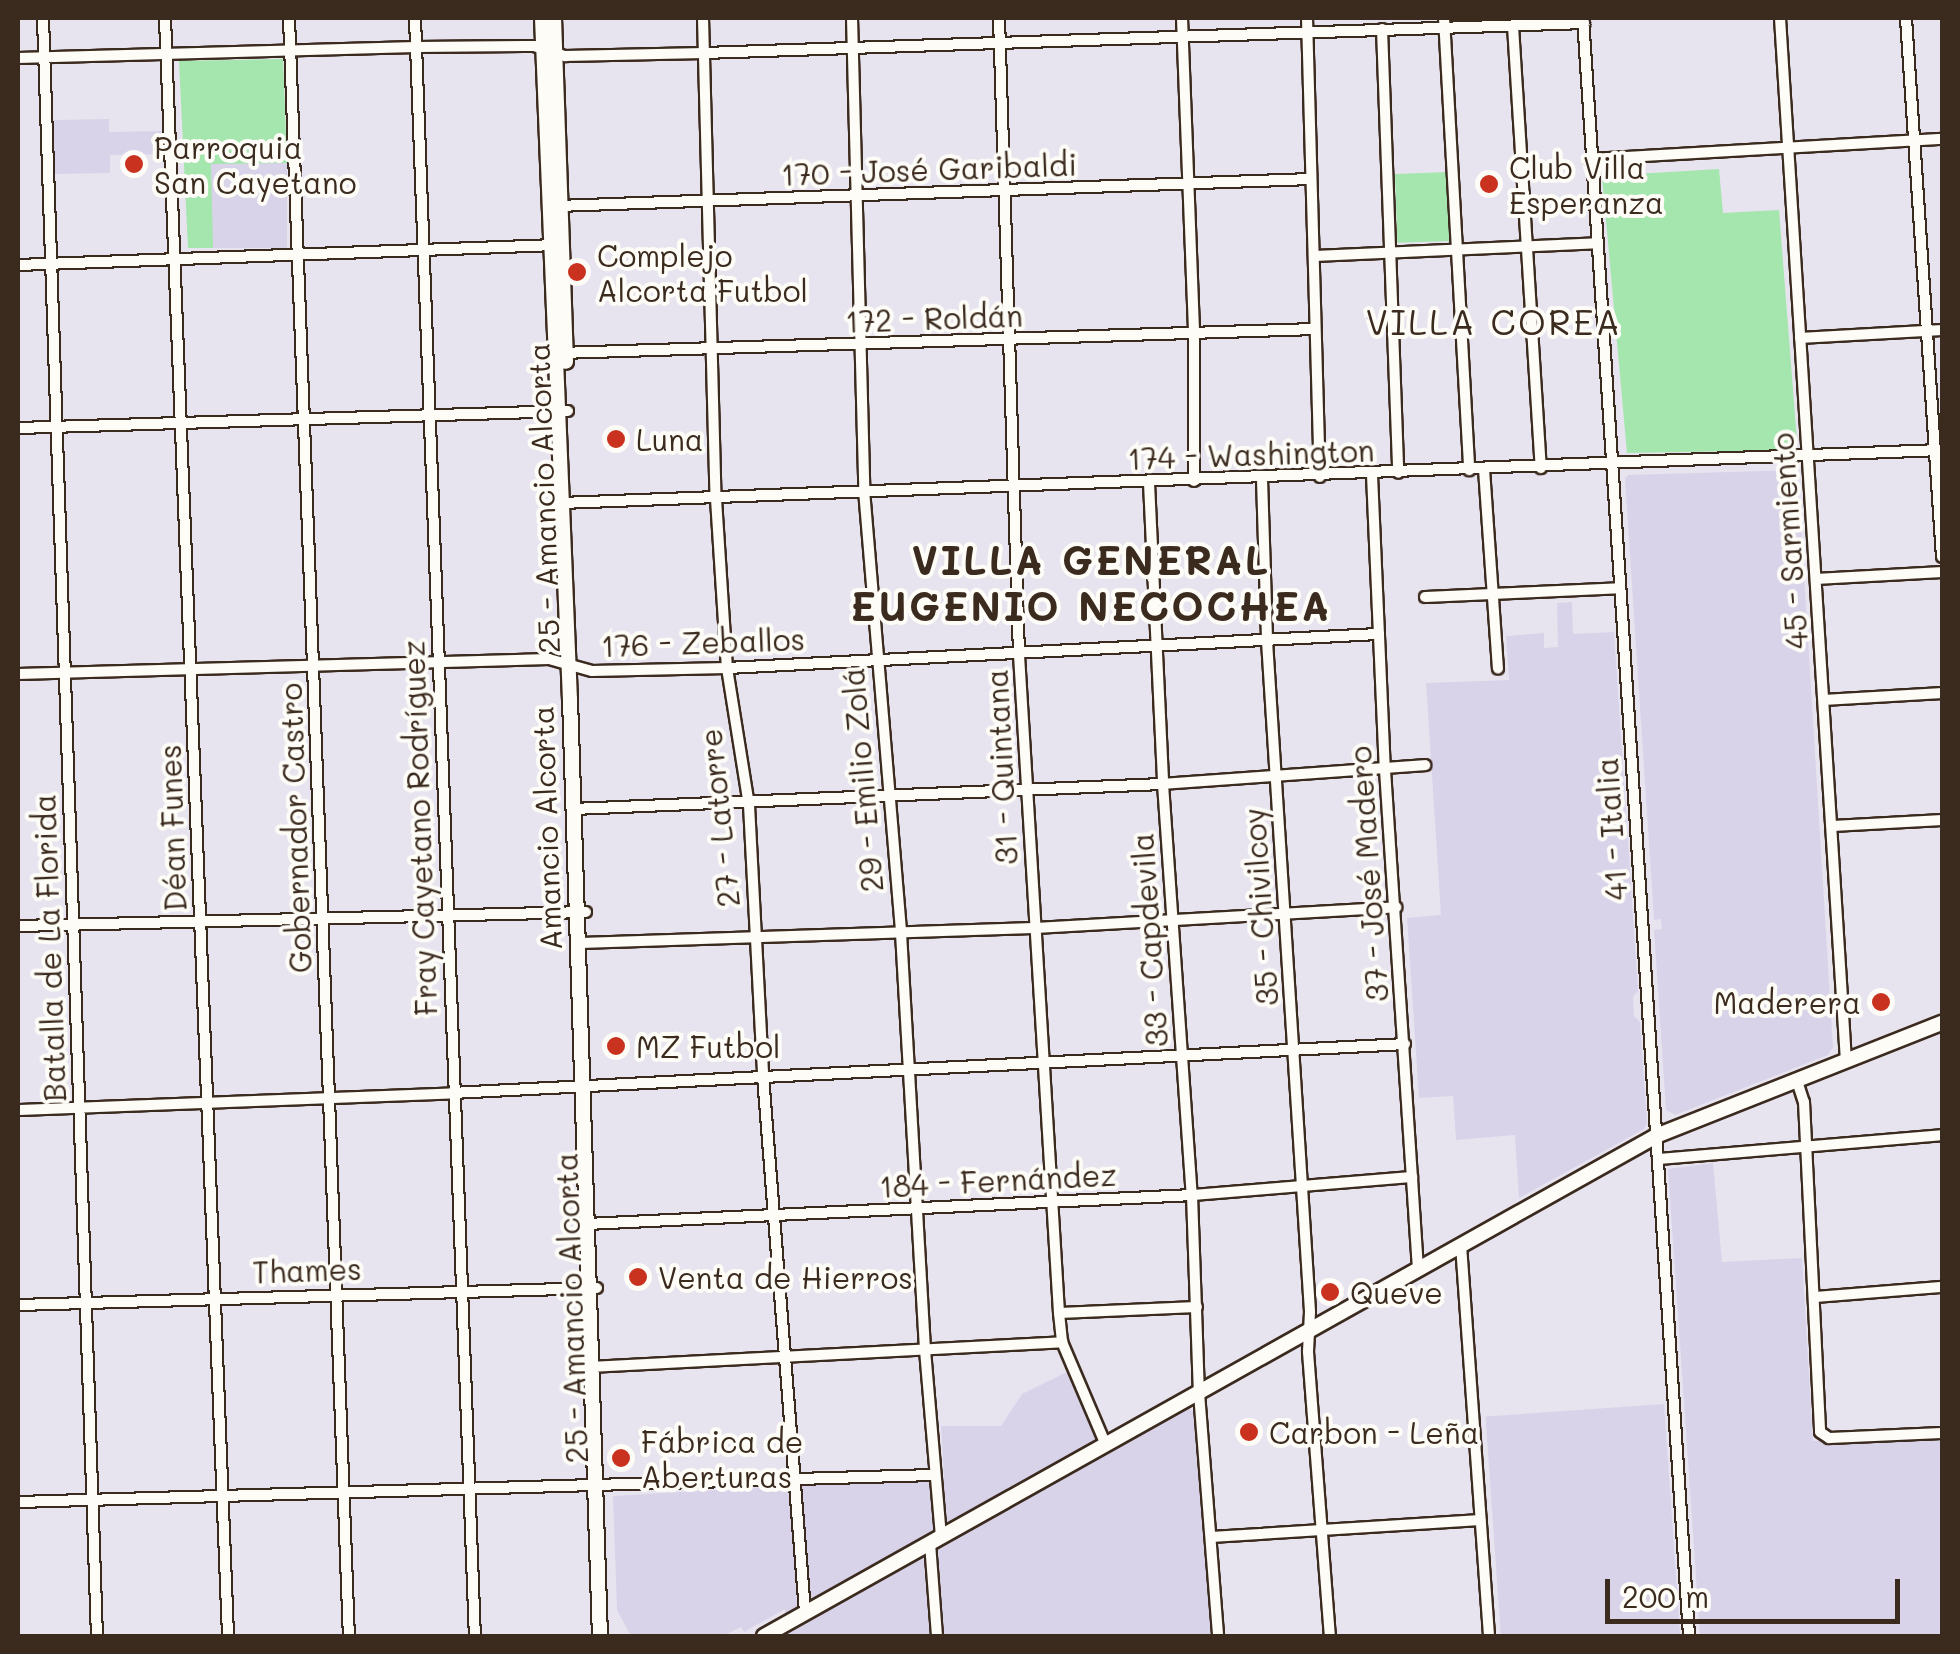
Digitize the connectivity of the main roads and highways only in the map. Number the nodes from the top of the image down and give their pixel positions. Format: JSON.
{"nodes":[{"id":1,"x":542,"y":18,"type":"edge"},
{"id":2,"x":554,"y":18,"type":"edge"},
{"id":3,"x":549,"y":51,"type":"junction"},
{"id":4,"x":560,"y":353,"type":"joint"},
{"id":5,"x":582,"y":942,"type":"joint"},
{"id":6,"x":1942,"y":1025,"type":"edge"},
{"id":7,"x":600,"y":1485,"type":"junction"},
{"id":8,"x":600,"y":1636,"type":"edge"},
{"id":9,"x":609,"y":1636,"type":"edge"},
{"id":10,"x":767,"y":1636,"type":"edge"}],
"edges":[{"from":1,"to":3,"type":"main road"},
{"from":2,"to":3,"type":"main road"},
{"from":3,"to":4,"type":"main road","name":"25 - Amancio Alcorta"},
{"from":4,"to":5,"type":"main road","name":"Amancio Alcorta"},
{"from":5,"to":7,"type":"main road","name":"25 - Amancio Alcorta"},
{"from":6,"to":10,"type":"main road"},
{"from":7,"to":8,"type":"main road"},
{"from":7,"to":9,"type":"main road","name":"25 - Amancio Alcorta"}]}
